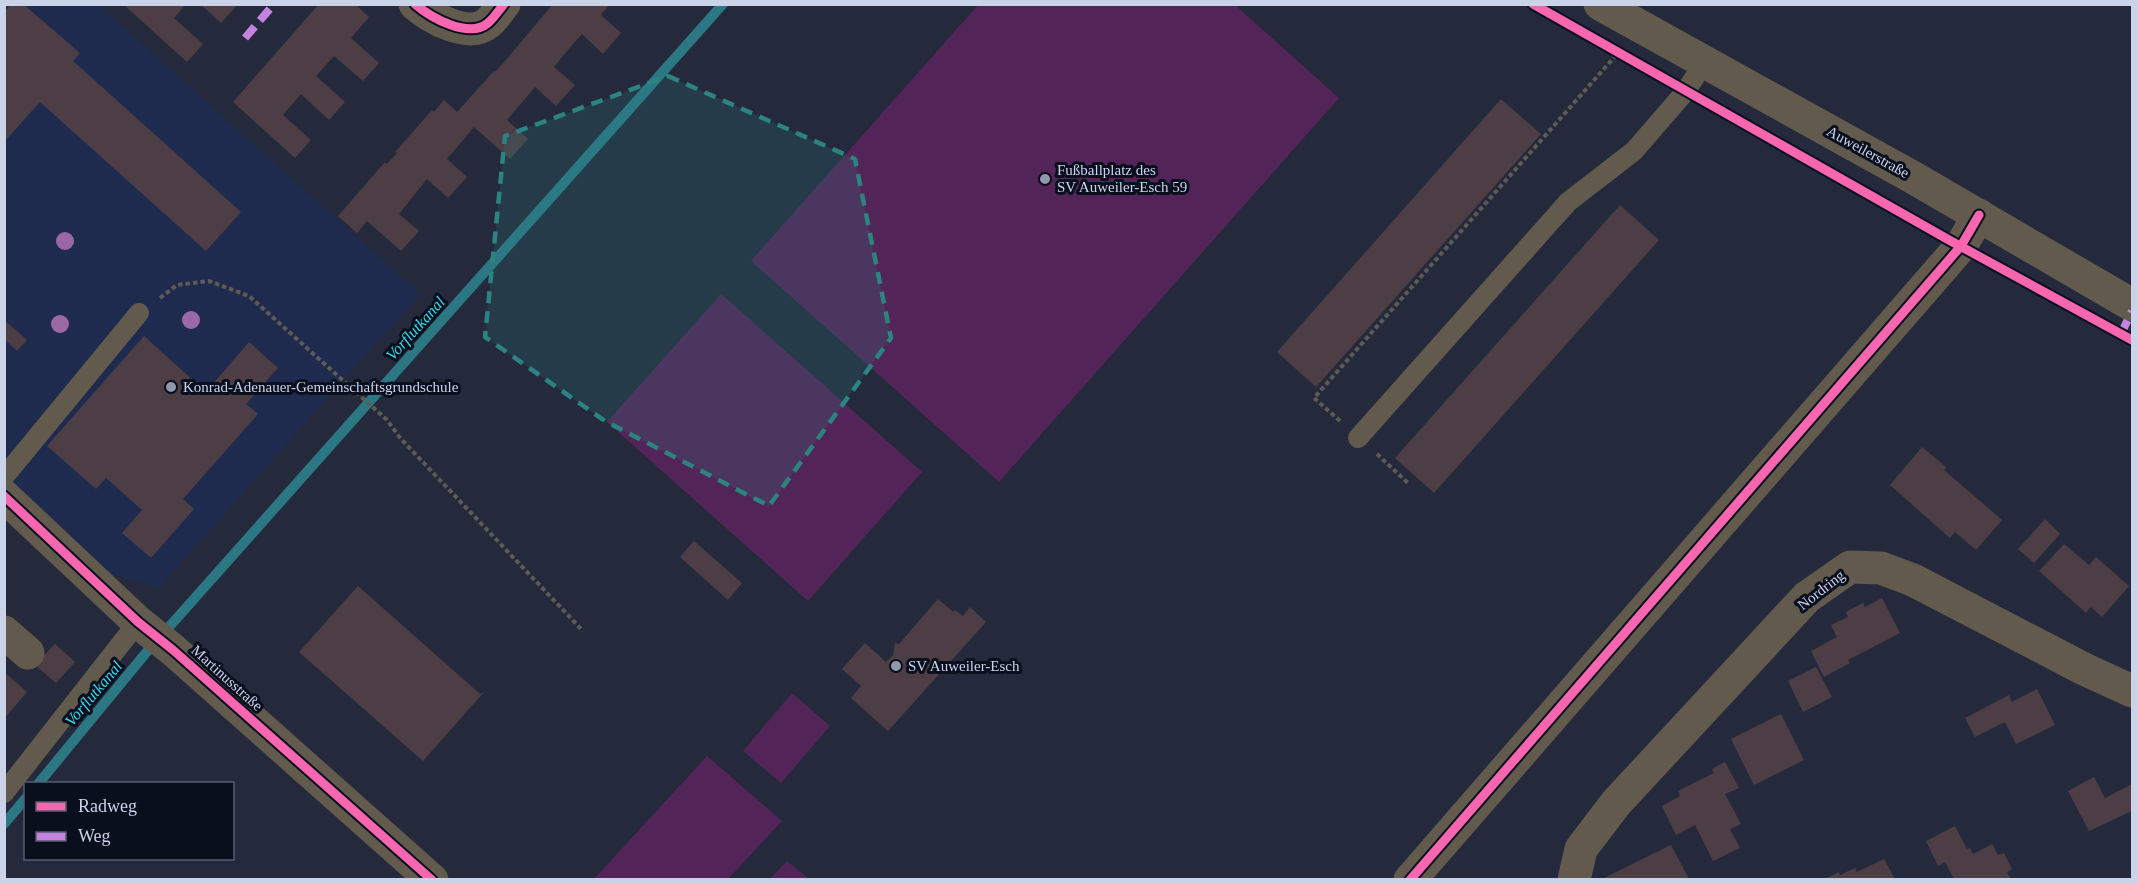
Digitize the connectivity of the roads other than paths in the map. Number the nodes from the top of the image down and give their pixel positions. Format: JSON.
{"nodes":[{"id":1,"x":415,"y":4,"type":"edge"},
{"id":2,"x":504,"y":4,"type":"edge"},
{"id":3,"x":1600,"y":4,"type":"edge"},
{"id":4,"x":1704,"y":63,"type":"junction"},
{"id":5,"x":1979,"y":215,"type":"junction"},
{"id":6,"x":2133,"y":305,"type":"edge"},
{"id":7,"x":139,"y":314,"type":"road end"},
{"id":8,"x":1359,"y":438,"type":"road end"},
{"id":9,"x":4,"y":477,"type":"edge"},
{"id":10,"x":4,"y":496,"type":"edge"},
{"id":11,"x":141,"y":624,"type":"junction"},
{"id":12,"x":2133,"y":692,"type":"edge"},
{"id":13,"x":4,"y":793,"type":"edge"},
{"id":14,"x":432,"y":879,"type":"edge"},
{"id":15,"x":1410,"y":879,"type":"edge"},
{"id":16,"x":1574,"y":879,"type":"edge"}],
"edges":[{"from":1,"to":2,"type":"street"},
{"from":3,"to":4,"type":"street","name":"Auweilerstraße"},
{"from":4,"to":5,"type":"street","name":"Auweilerstraße"},
{"from":4,"to":8,"type":"lane"},
{"from":5,"to":6,"type":"street","name":"Auweilerstraße"},
{"from":5,"to":15,"type":"street"},
{"from":7,"to":9,"type":"lane"},
{"from":10,"to":11,"type":"street","name":"Martinusstraße"},
{"from":11,"to":13,"type":"lane"},
{"from":11,"to":14,"type":"street","name":"Martinusstraße"},
{"from":12,"to":16,"type":"street","name":"Nordring"}]}
